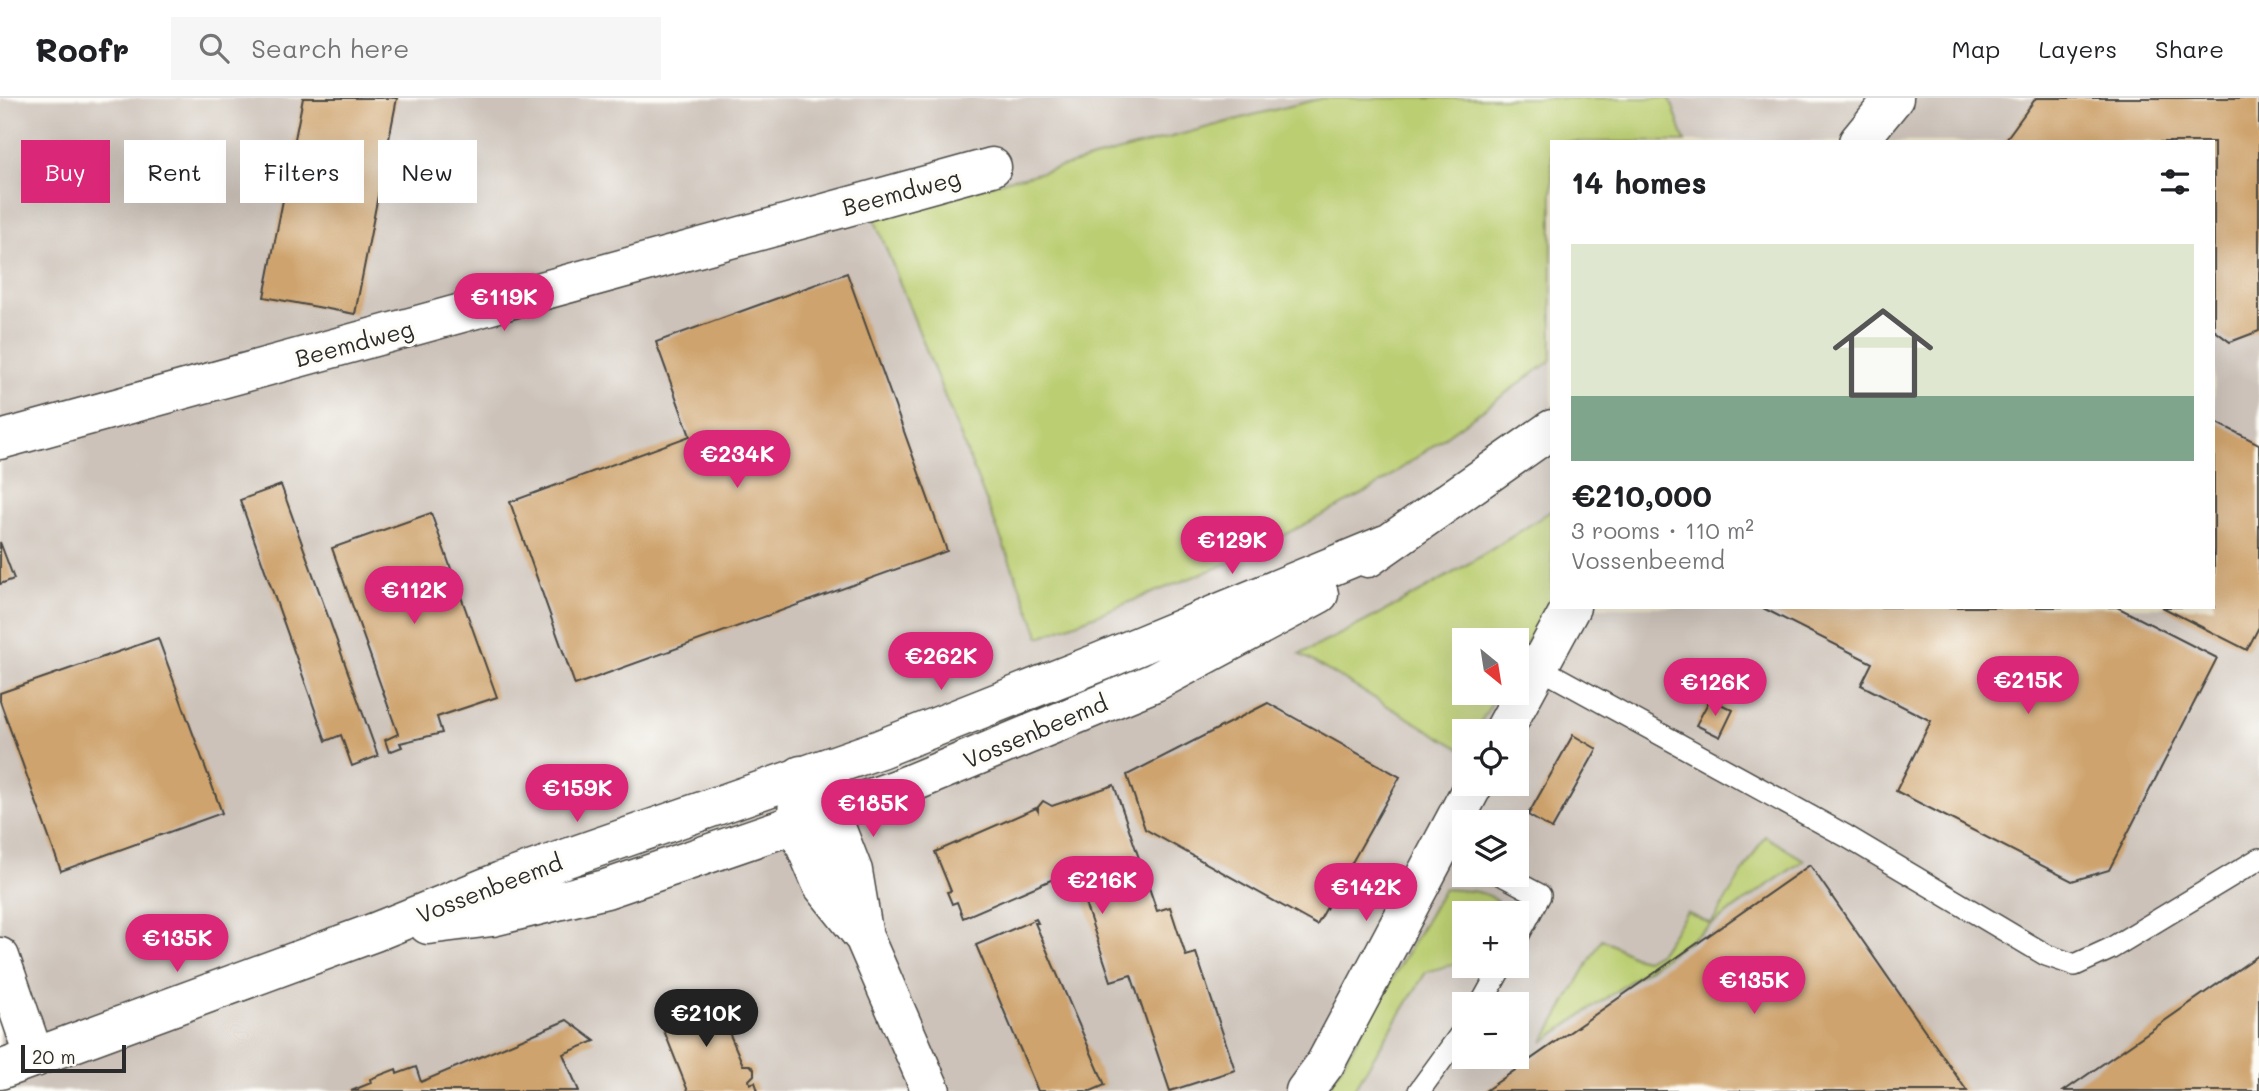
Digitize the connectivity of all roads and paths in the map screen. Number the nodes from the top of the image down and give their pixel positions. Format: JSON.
{"nodes":[{"id":1,"x":1894,"y":98,"type":"edge"},
{"id":2,"x":1860,"y":140,"type":"edge"},
{"id":3,"x":992,"y":167,"type":"dead end"},
{"id":4,"x":1550,"y":430,"type":"edge"},
{"id":5,"x":0,"y":440,"type":"edge"},
{"id":6,"x":1387,"y":544,"type":"junction"},
{"id":7,"x":1570,"y":609,"type":"edge"},
{"id":8,"x":1538,"y":667,"type":"junction"},
{"id":9,"x":1510,"y":719,"type":"edge"},
{"id":10,"x":801,"y":775,"type":"junction"},
{"id":11,"x":813,"y":818,"type":"junction"},
{"id":12,"x":1452,"y":852,"type":"edge"},
{"id":13,"x":2259,"y":859,"type":"edge"},
{"id":14,"x":1525,"y":887,"type":"edge"},
{"id":15,"x":1529,"y":916,"type":"edge"},
{"id":16,"x":374,"y":932,"type":"junction"},
{"id":17,"x":0,"y":957,"type":"edge"},
{"id":18,"x":1452,"y":1046,"type":"edge"},
{"id":19,"x":35,"y":1058,"type":"junction"},
{"id":20,"x":0,"y":1070,"type":"edge"},
{"id":21,"x":931,"y":1091,"type":"edge"},
{"id":22,"x":1305,"y":1091,"type":"edge"},
{"id":23,"x":1419,"y":1091,"type":"edge"}],
"edges":[{"from":1,"to":2,"type":"main road"},
{"from":3,"to":5,"type":"main road","name":"Beemdweg"},
{"from":4,"to":6,"type":"main road","name":"Vossenbeemd"},
{"from":6,"to":10,"type":"main road","name":"Vossenbeemd"},
{"from":6,"to":11,"type":"main road","name":"Vossenbeemd"},
{"from":7,"to":8,"type":"main road"},
{"from":8,"to":9,"type":"main road"},
{"from":8,"to":13,"type":"lane"},
{"from":10,"to":11,"type":"main road"},
{"from":10,"to":16,"type":"main road","name":"Vossenbeemd"},
{"from":11,"to":16,"type":"main road","name":"Vossenbeemd"},
{"from":11,"to":21,"type":"main road"},
{"from":12,"to":22,"type":"main road"},
{"from":14,"to":15,"type":"lane"},
{"from":16,"to":19,"type":"main road","name":"Vossenbeemd"},
{"from":17,"to":19,"type":"main road"},
{"from":18,"to":23,"type":"lane"},
{"from":19,"to":20,"type":"main road","name":"Vossenbeemd"}]}
